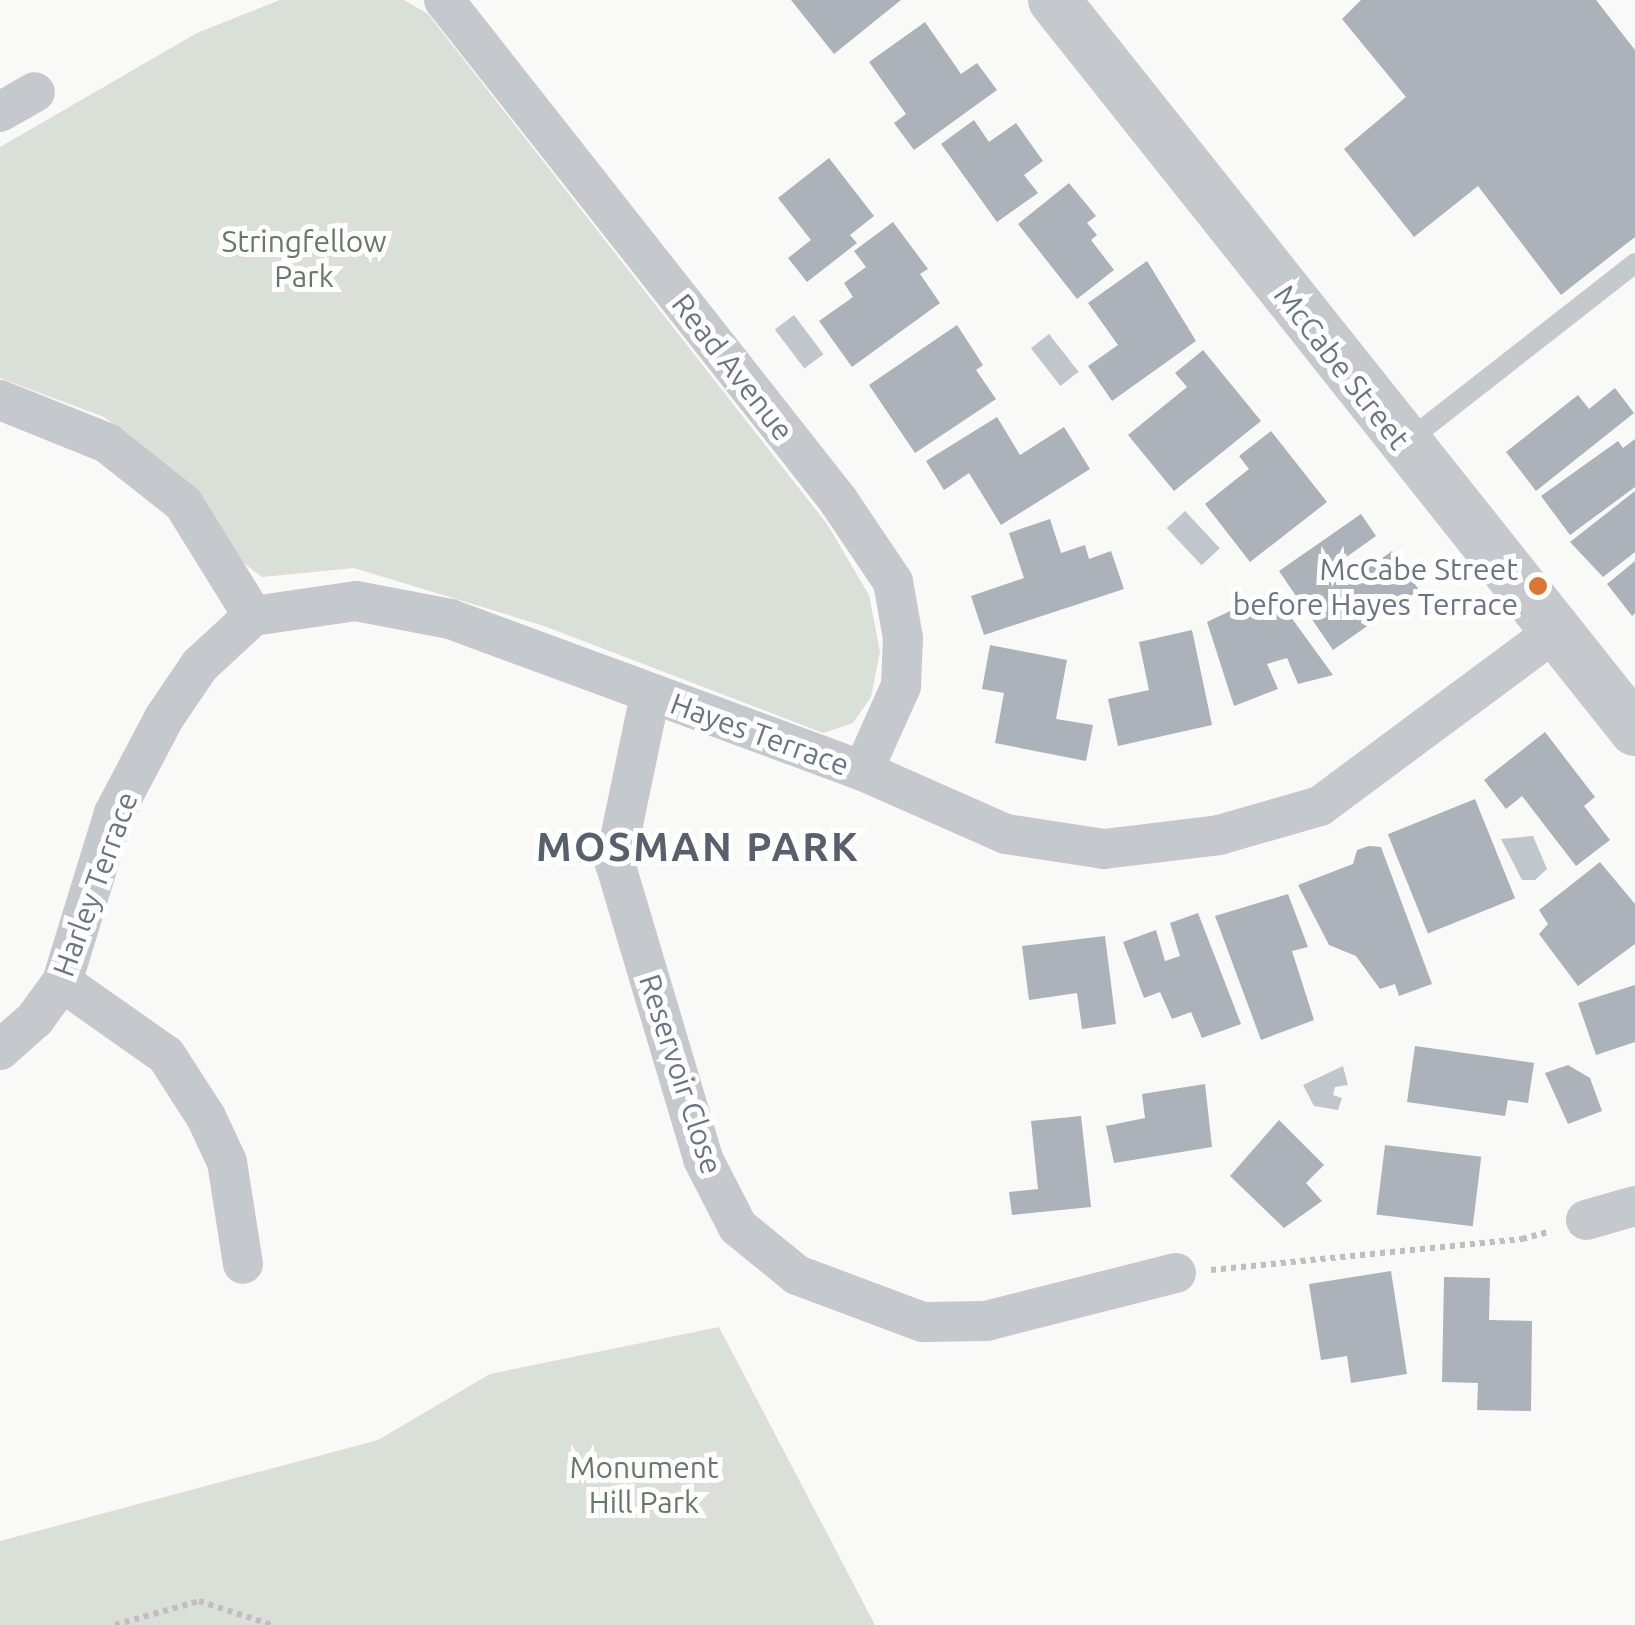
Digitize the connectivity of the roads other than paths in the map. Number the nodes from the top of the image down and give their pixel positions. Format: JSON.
{"nodes":[{"id":1,"x":444,"y":0,"type":"edge"},
{"id":2,"x":1054,"y":0,"type":"edge"},
{"id":3,"x":36,"y":92,"type":"dead end"},
{"id":4,"x":0,"y":112,"type":"edge"},
{"id":5,"x":1635,"y":264,"type":"edge"},
{"id":6,"x":0,"y":400,"type":"edge"},
{"id":7,"x":1403,"y":444,"type":"junction"},
{"id":8,"x":253,"y":616,"type":"junction"},
{"id":9,"x":1552,"y":634,"type":"junction"},
{"id":10,"x":650,"y":695,"type":"junction"},
{"id":11,"x":1635,"y":730,"type":"edge"},
{"id":12,"x":863,"y":772,"type":"junction"},
{"id":13,"x":62,"y":982,"type":"junction"},
{"id":14,"x":0,"y":1050,"type":"edge"},
{"id":15,"x":1635,"y":1206,"type":"edge"},
{"id":16,"x":1586,"y":1220,"type":"road end"},
{"id":17,"x":243,"y":1264,"type":"dead end"},
{"id":18,"x":1176,"y":1273,"type":"road end"}],
"edges":[{"from":1,"to":12,"type":"street","name":"Read Avenue"},
{"from":2,"to":7,"type":"street","name":"McCabe Street"},
{"from":3,"to":4,"type":"street"},
{"from":5,"to":7,"type":"lane"},
{"from":6,"to":8,"type":"street"},
{"from":7,"to":9,"type":"street","name":"McCabe Street"},
{"from":8,"to":10,"type":"street","name":"Hayes Terrace"},
{"from":8,"to":13,"type":"street","name":"Harley Terrace"},
{"from":9,"to":11,"type":"street","name":"McCabe Street"},
{"from":9,"to":12,"type":"street","name":"Hayes Terrace"},
{"from":10,"to":12,"type":"street","name":"Hayes Terrace"},
{"from":10,"to":18,"type":"street","name":"Reservoir Close"},
{"from":13,"to":14,"type":"street","name":"Harley Terrace"},
{"from":13,"to":17,"type":"street"},
{"from":15,"to":16,"type":"street"}]}
